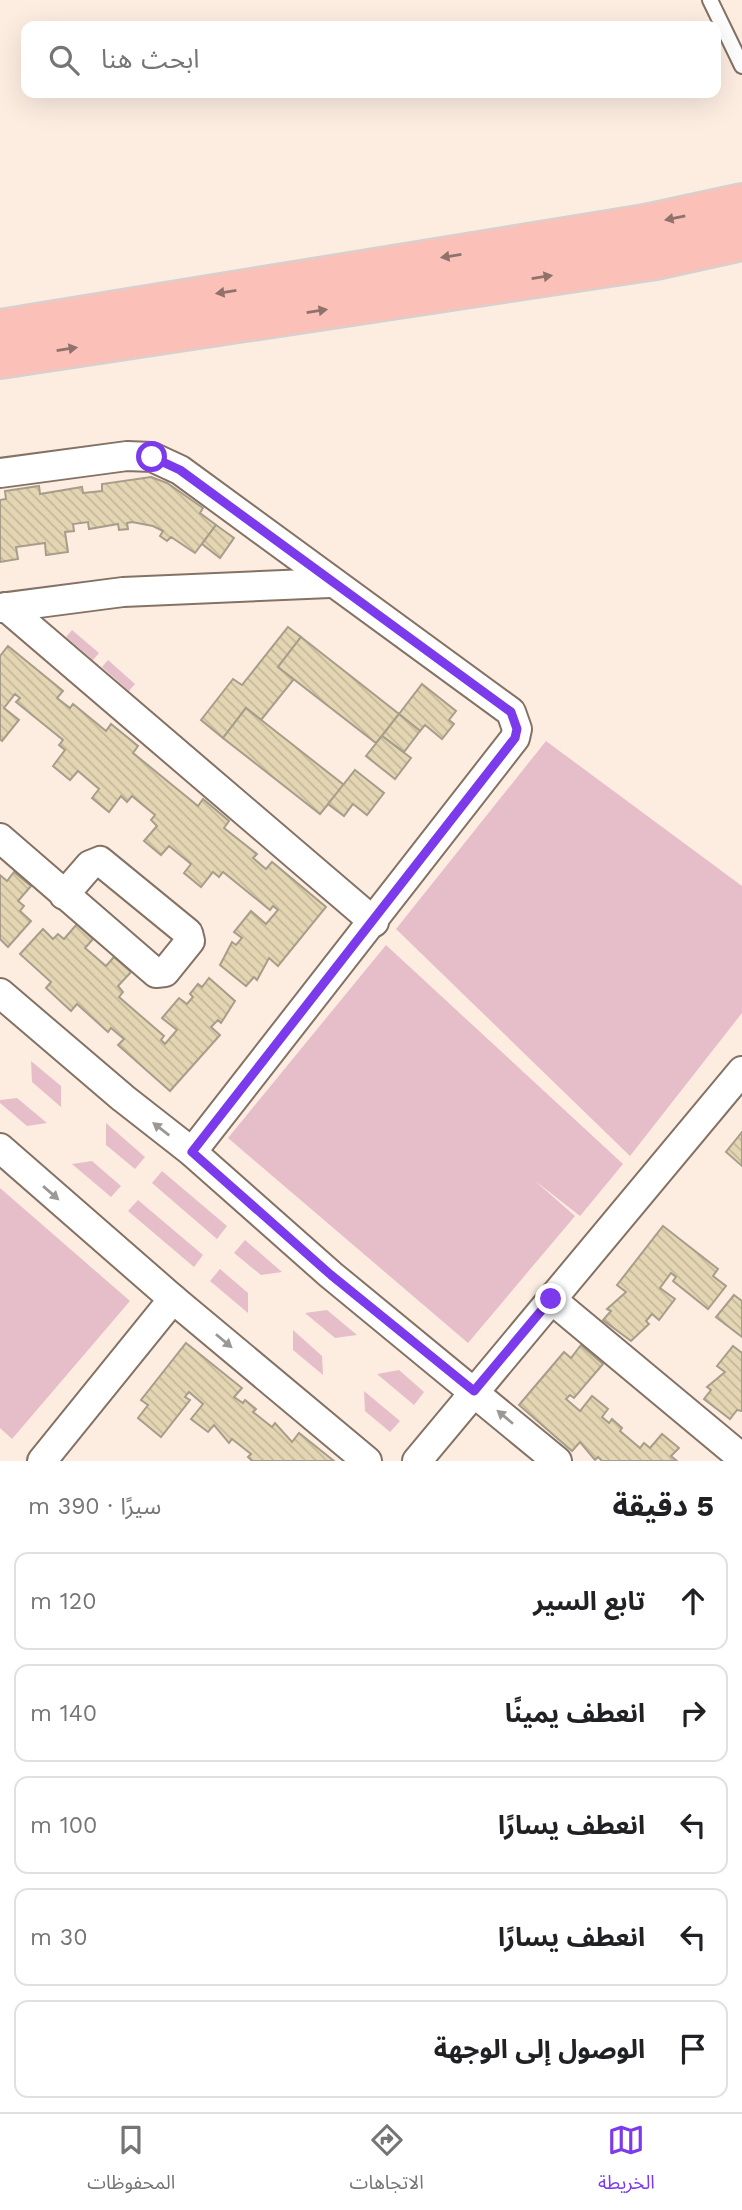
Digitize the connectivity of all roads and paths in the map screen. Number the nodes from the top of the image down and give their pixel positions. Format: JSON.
{"nodes":[{"id":1,"x":710,"y":0,"type":"edge"},
{"id":2,"x":720,"y":21,"type":"edge"},
{"id":3,"x":721,"y":23,"type":"edge"},
{"id":4,"x":742,"y":66,"type":"edge"},
{"id":5,"x":742,"y":203,"type":"edge"},
{"id":6,"x":742,"y":242,"type":"edge"},
{"id":7,"x":0,"y":329,"type":"edge"},
{"id":8,"x":0,"y":359,"type":"edge"},
{"id":9,"x":0,"y":473,"type":"edge"},
{"id":10,"x":330,"y":583,"type":"junction"},
{"id":11,"x":3,"y":608,"type":"edge"},
{"id":12,"x":0,"y":838,"type":"edge"},
{"id":13,"x":64,"y":895,"type":"dead end"},
{"id":14,"x":374,"y":922,"type":"junction"},
{"id":15,"x":0,"y":993,"type":"edge"},
{"id":16,"x":742,"y":1071,"type":"edge"},
{"id":17,"x":0,"y":1148,"type":"edge"},
{"id":18,"x":192,"y":1152,"type":"junction"},
{"id":19,"x":173,"y":1299,"type":"junction"},
{"id":20,"x":551,"y":1299,"type":"junction"},
{"id":21,"x":474,"y":1391,"type":"junction"},
{"id":22,"x":742,"y":1456,"type":"edge"},
{"id":23,"x":41,"y":1461,"type":"edge"},
{"id":24,"x":367,"y":1461,"type":"edge"},
{"id":25,"x":417,"y":1461,"type":"edge"},
{"id":26,"x":557,"y":1461,"type":"edge"}],
"edges":[{"from":1,"to":2,"type":"lane"},
{"from":3,"to":4,"type":"lane"},
{"from":5,"to":7,"type":"main road","one_way":true},
{"from":8,"to":6,"type":"main road","one_way":true},
{"from":9,"to":10,"type":"street"},
{"from":10,"to":11,"type":"street"},
{"from":10,"to":14,"type":"street"},
{"from":11,"to":14,"type":"street"},
{"from":12,"to":13,"type":"street"},
{"from":14,"to":18,"type":"street"},
{"from":18,"to":15,"type":"street","one_way":true},
{"from":16,"to":20,"type":"street"},
{"from":17,"to":19,"type":"street","one_way":true},
{"from":18,"to":21,"type":"street"},
{"from":19,"to":23,"type":"street"},
{"from":19,"to":24,"type":"street","one_way":true},
{"from":20,"to":21,"type":"street"},
{"from":20,"to":22,"type":"street"},
{"from":21,"to":25,"type":"street"},
{"from":26,"to":21,"type":"street","one_way":true}]}
